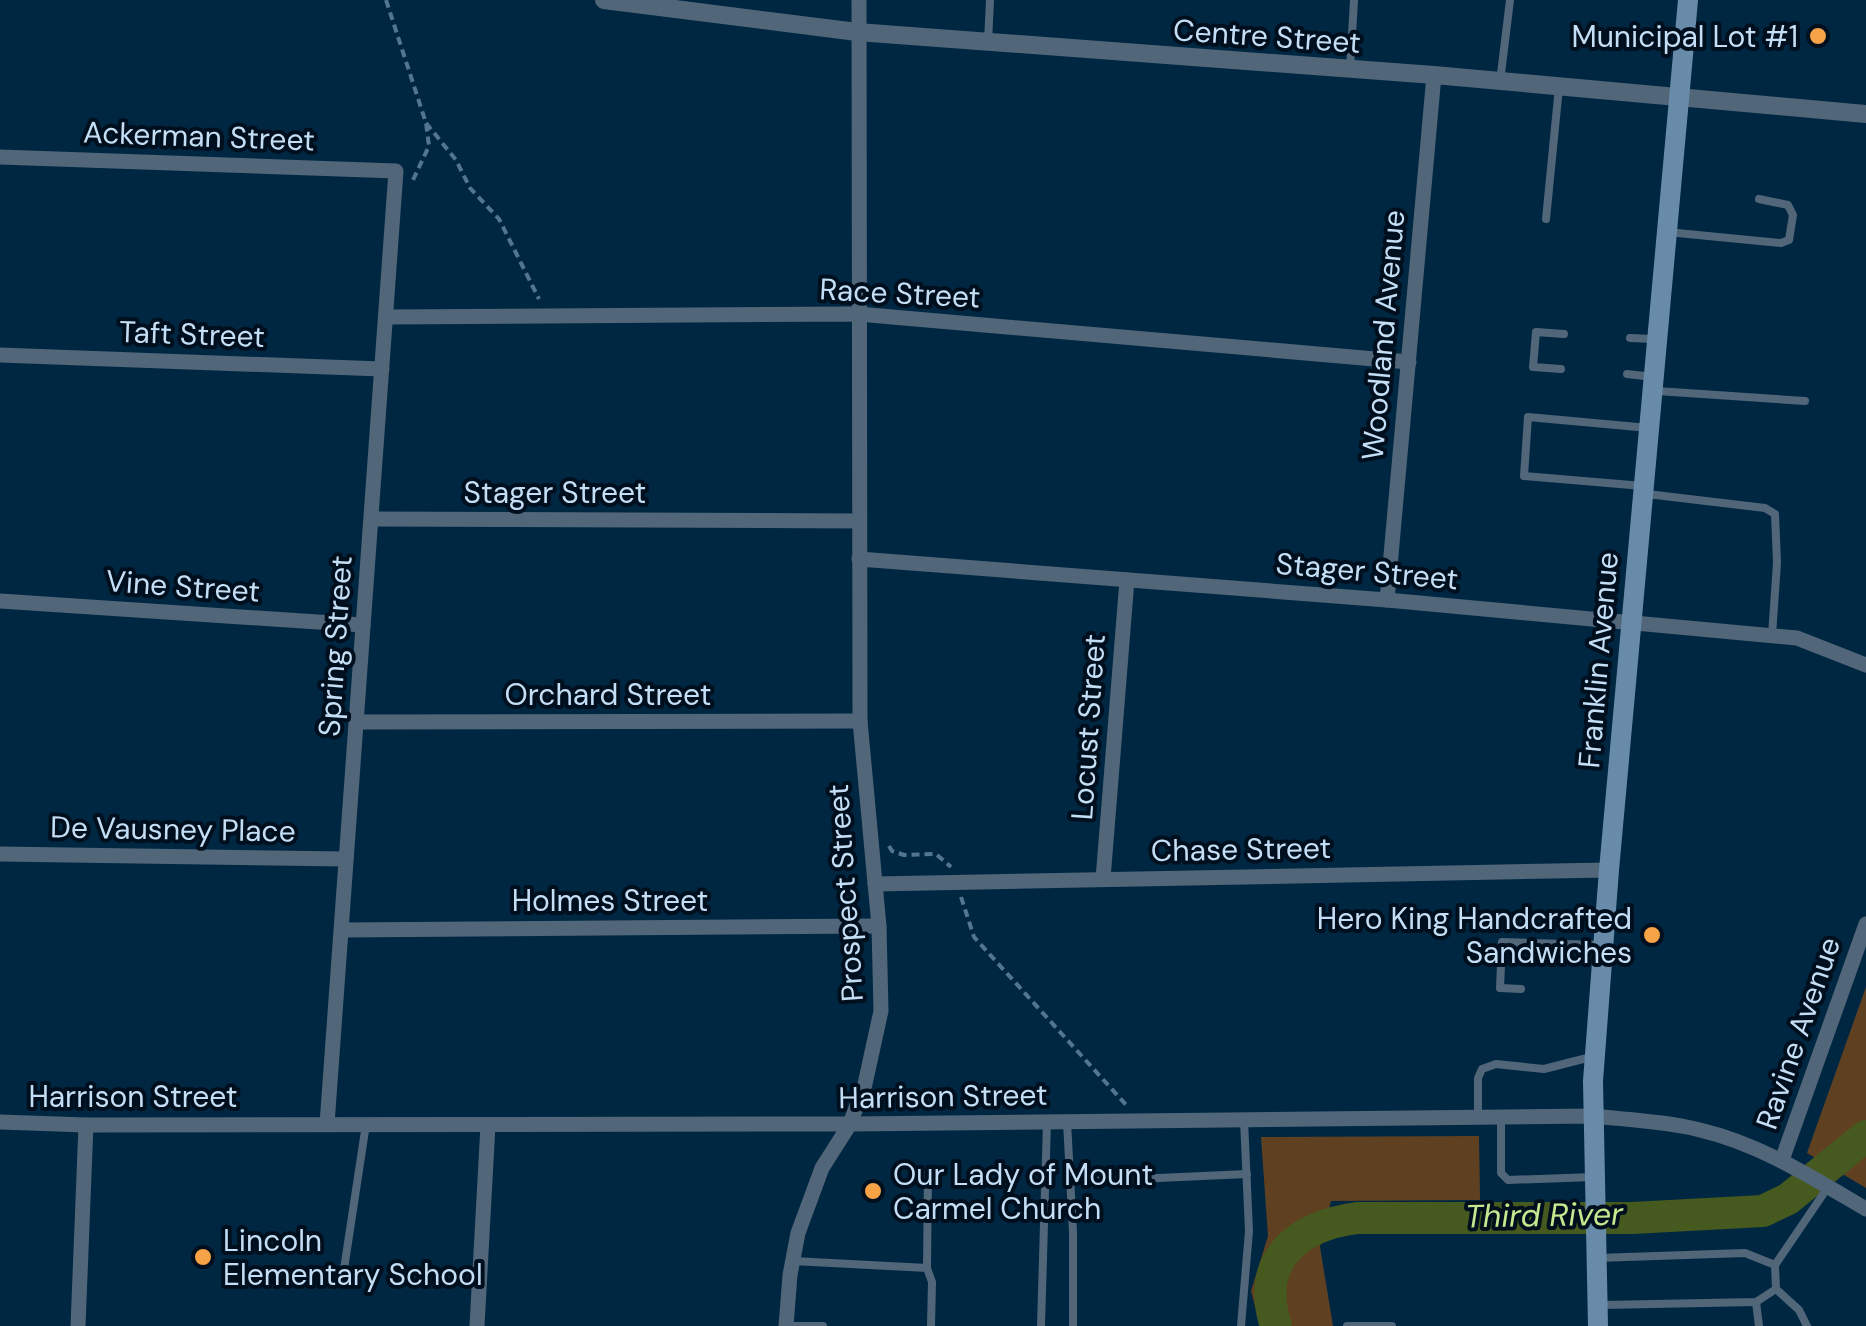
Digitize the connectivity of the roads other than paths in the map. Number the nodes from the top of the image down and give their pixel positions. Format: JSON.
{"nodes":[{"id":1,"x":604,"y":0,"type":"edge"},
{"id":2,"x":859,"y":0,"type":"edge"},
{"id":3,"x":990,"y":0,"type":"edge"},
{"id":4,"x":1354,"y":0,"type":"edge"},
{"id":5,"x":1510,"y":0,"type":"edge"},
{"id":6,"x":1688,"y":0,"type":"edge"},
{"id":7,"x":667,"y":4,"type":"edge"},
{"id":8,"x":857,"y":32,"type":"junction"},
{"id":9,"x":988,"y":42,"type":"junction"},
{"id":10,"x":1350,"y":70,"type":"junction"},
{"id":11,"x":1434,"y":76,"type":"junction"},
{"id":12,"x":1500,"y":82,"type":"junction"},
{"id":13,"x":1559,"y":87,"type":"junction"},
{"id":14,"x":1680,"y":98,"type":"junction"},
{"id":15,"x":1866,"y":114,"type":"edge"},
{"id":16,"x":0,"y":157,"type":"edge"},
{"id":17,"x":396,"y":171,"type":"joint"},
{"id":18,"x":1759,"y":199,"type":"dead end"},
{"id":19,"x":1546,"y":219,"type":"dead end"},
{"id":20,"x":1667,"y":232,"type":"junction"},
{"id":21,"x":858,"y":314,"type":"junction"},
{"id":22,"x":386,"y":318,"type":"junction"},
{"id":23,"x":1564,"y":334,"type":"dead end"},
{"id":24,"x":1630,"y":338,"type":"dead end"},
{"id":25,"x":1657,"y":339,"type":"junction"},
{"id":26,"x":0,"y":355,"type":"edge"},
{"id":27,"x":1409,"y":362,"type":"junction"},
{"id":28,"x":382,"y":368,"type":"junction"},
{"id":29,"x":1561,"y":369,"type":"dead end"},
{"id":30,"x":1627,"y":374,"type":"dead end"},
{"id":31,"x":1653,"y":384,"type":"junction"},
{"id":32,"x":1805,"y":401,"type":"dead end"},
{"id":33,"x":1649,"y":428,"type":"junction"},
{"id":34,"x":1643,"y":490,"type":"junction"},
{"id":35,"x":372,"y":519,"type":"junction"},
{"id":36,"x":858,"y":522,"type":"junction"},
{"id":37,"x":859,"y":559,"type":"junction"},
{"id":38,"x":1127,"y":580,"type":"junction"},
{"id":39,"x":1387,"y":600,"type":"junction"},
{"id":40,"x":0,"y":601,"type":"edge"},
{"id":41,"x":1631,"y":622,"type":"junction"},
{"id":42,"x":363,"y":625,"type":"junction"},
{"id":43,"x":1772,"y":636,"type":"junction"},
{"id":44,"x":1866,"y":666,"type":"edge"},
{"id":45,"x":860,"y":721,"type":"junction"},
{"id":46,"x":357,"y":722,"type":"junction"},
{"id":47,"x":0,"y":854,"type":"edge"},
{"id":48,"x":346,"y":858,"type":"junction"},
{"id":49,"x":1609,"y":870,"type":"junction"},
{"id":50,"x":1103,"y":879,"type":"junction"},
{"id":51,"x":875,"y":884,"type":"junction"},
{"id":52,"x":1866,"y":924,"type":"edge"},
{"id":53,"x":879,"y":926,"type":"junction"},
{"id":54,"x":342,"y":930,"type":"junction"},
{"id":55,"x":1604,"y":946,"type":"junction"},
{"id":56,"x":1521,"y":989,"type":"dead end"},
{"id":57,"x":1595,"y":1056,"type":"junction"},
{"id":58,"x":1593,"y":1116,"type":"junction"},
{"id":59,"x":1478,"y":1117,"type":"junction"},
{"id":60,"x":1501,"y":1117,"type":"junction"},
{"id":61,"x":1244,"y":1120,"type":"junction"},
{"id":62,"x":0,"y":1122,"type":"edge"},
{"id":63,"x":1047,"y":1122,"type":"junction"},
{"id":64,"x":1067,"y":1122,"type":"junction"},
{"id":65,"x":326,"y":1124,"type":"junction"},
{"id":66,"x":366,"y":1124,"type":"junction"},
{"id":67,"x":850,"y":1124,"type":"junction"},
{"id":68,"x":86,"y":1125,"type":"junction"},
{"id":69,"x":488,"y":1126,"type":"junction"},
{"id":70,"x":1786,"y":1162,"type":"junction"},
{"id":71,"x":928,"y":1172,"type":"dead end"},
{"id":72,"x":1247,"y":1174,"type":"junction"},
{"id":73,"x":1069,"y":1182,"type":"junction"},
{"id":74,"x":1594,"y":1184,"type":"junction"},
{"id":75,"x":1832,"y":1189,"type":"junction"},
{"id":76,"x":1866,"y":1209,"type":"edge"},
{"id":77,"x":1597,"y":1250,"type":"junction"},
{"id":78,"x":793,"y":1261,"type":"junction"},
{"id":79,"x":1775,"y":1265,"type":"junction"},
{"id":80,"x":928,"y":1268,"type":"junction"},
{"id":81,"x":344,"y":1269,"type":"dead end"},
{"id":82,"x":1776,"y":1289,"type":"junction"},
{"id":83,"x":1756,"y":1302,"type":"junction"},
{"id":84,"x":1598,"y":1316,"type":"edge"},
{"id":85,"x":78,"y":1326,"type":"edge"},
{"id":86,"x":477,"y":1326,"type":"edge"},
{"id":87,"x":786,"y":1326,"type":"edge"},
{"id":88,"x":824,"y":1326,"type":"edge"},
{"id":89,"x":932,"y":1326,"type":"edge"},
{"id":90,"x":1040,"y":1326,"type":"edge"},
{"id":91,"x":1072,"y":1326,"type":"edge"},
{"id":92,"x":1241,"y":1326,"type":"edge"},
{"id":93,"x":1348,"y":1326,"type":"edge"},
{"id":94,"x":1392,"y":1326,"type":"edge"},
{"id":95,"x":1759,"y":1326,"type":"edge"},
{"id":96,"x":1808,"y":1326,"type":"edge"}],
"edges":[{"from":1,"to":7,"type":"street","name":"Centre Street"},
{"from":2,"to":8,"type":"street"},
{"from":3,"to":9,"type":"lane"},
{"from":4,"to":10,"type":"lane"},
{"from":5,"to":12,"type":"lane"},
{"from":6,"to":14,"type":"main road","name":"Franklin Avenue"},
{"from":7,"to":8,"type":"street","name":"Centre Street"},
{"from":8,"to":9,"type":"street","name":"Centre Street"},
{"from":8,"to":21,"type":"street"},
{"from":9,"to":10,"type":"street","name":"Centre Street"},
{"from":10,"to":11,"type":"street","name":"Centre Street"},
{"from":11,"to":12,"type":"street","name":"Centre Street"},
{"from":11,"to":27,"type":"street","name":"Woodland Avenue"},
{"from":12,"to":13,"type":"street","name":"Centre Street"},
{"from":13,"to":14,"type":"street","name":"Centre Street"},
{"from":13,"to":19,"type":"lane"},
{"from":14,"to":15,"type":"street","name":"Centre Street"},
{"from":14,"to":20,"type":"main road","name":"Franklin Avenue"},
{"from":16,"to":17,"type":"street","name":"Ackerman Street"},
{"from":17,"to":22,"type":"street","name":"Spring Street"},
{"from":18,"to":20,"type":"lane"},
{"from":20,"to":25,"type":"main road","name":"Franklin Avenue"},
{"from":21,"to":22,"type":"street","name":"Race Street"},
{"from":21,"to":27,"type":"street","name":"Race Street"},
{"from":21,"to":36,"type":"street"},
{"from":22,"to":28,"type":"street","name":"Spring Street"},
{"from":23,"to":29,"type":"lane"},
{"from":24,"to":25,"type":"lane"},
{"from":25,"to":31,"type":"main road","name":"Franklin Avenue"},
{"from":26,"to":28,"type":"street","name":"Taft Street"},
{"from":27,"to":39,"type":"street","name":"Woodland Avenue"},
{"from":28,"to":35,"type":"street","name":"Spring Street"},
{"from":30,"to":31,"type":"lane"},
{"from":31,"to":32,"type":"lane"},
{"from":31,"to":33,"type":"main road","name":"Franklin Avenue"},
{"from":33,"to":34,"type":"main road","name":"Franklin Avenue"},
{"from":33,"to":34,"type":"lane"},
{"from":34,"to":41,"type":"main road","name":"Franklin Avenue"},
{"from":34,"to":43,"type":"lane"},
{"from":35,"to":36,"type":"street","name":"Stager Street"},
{"from":35,"to":42,"type":"street","name":"Spring Street"},
{"from":36,"to":37,"type":"street","name":"Prospect Street"},
{"from":37,"to":38,"type":"street","name":"Stager Street"},
{"from":37,"to":45,"type":"street","name":"Prospect Street"},
{"from":38,"to":39,"type":"street","name":"Stager Street"},
{"from":38,"to":50,"type":"street","name":"Locust Street"},
{"from":39,"to":41,"type":"street","name":"Stager Street"},
{"from":40,"to":42,"type":"street","name":"Vine Street"},
{"from":41,"to":43,"type":"street","name":"Stager Street"},
{"from":41,"to":49,"type":"main road","name":"Franklin Avenue"},
{"from":42,"to":46,"type":"street","name":"Spring Street"},
{"from":43,"to":44,"type":"street","name":"Stager Street"},
{"from":45,"to":46,"type":"street","name":"Orchard Street"},
{"from":45,"to":51,"type":"street","name":"Prospect Street"},
{"from":46,"to":48,"type":"street","name":"Spring Street"},
{"from":47,"to":48,"type":"street","name":"De Vausney Place"},
{"from":48,"to":54,"type":"street","name":"Spring Street"},
{"from":49,"to":50,"type":"street","name":"Chase Street"},
{"from":49,"to":55,"type":"main road","name":"Franklin Avenue"},
{"from":50,"to":51,"type":"street","name":"Chase Street"},
{"from":51,"to":53,"type":"street","name":"Prospect Street"},
{"from":52,"to":70,"type":"street","name":"Ravine Avenue"},
{"from":53,"to":54,"type":"street","name":"Holmes Street"},
{"from":53,"to":67,"type":"street","name":"Prospect Street"},
{"from":54,"to":65,"type":"street","name":"Spring Street"},
{"from":55,"to":56,"type":"lane"},
{"from":55,"to":57,"type":"main road","name":"Franklin Avenue"},
{"from":57,"to":58,"type":"main road","name":"Franklin Avenue"},
{"from":57,"to":59,"type":"lane"},
{"from":58,"to":60,"type":"street","name":"Harrison Street"},
{"from":58,"to":70,"type":"street","name":"Harrison Street"},
{"from":58,"to":74,"type":"main road","name":"Franklin Avenue"},
{"from":59,"to":60,"type":"street","name":"Harrison Street"},
{"from":59,"to":61,"type":"street","name":"Harrison Street"},
{"from":60,"to":74,"type":"lane"},
{"from":61,"to":64,"type":"street","name":"Harrison Street"},
{"from":61,"to":72,"type":"lane"},
{"from":62,"to":68,"type":"street","name":"Harrison Street"},
{"from":63,"to":64,"type":"street","name":"Harrison Street"},
{"from":63,"to":67,"type":"street","name":"Harrison Street"},
{"from":63,"to":90,"type":"lane"},
{"from":64,"to":73,"type":"lane"},
{"from":65,"to":66,"type":"street","name":"Harrison Street"},
{"from":65,"to":68,"type":"street","name":"Harrison Street"},
{"from":66,"to":69,"type":"street","name":"Harrison Street"},
{"from":66,"to":81,"type":"lane"},
{"from":67,"to":69,"type":"street","name":"Harrison Street"},
{"from":67,"to":78,"type":"street","name":"Prospect Street"},
{"from":68,"to":85,"type":"street"},
{"from":69,"to":86,"type":"street"},
{"from":70,"to":75,"type":"street","name":"Harrison Street"},
{"from":71,"to":80,"type":"lane"},
{"from":72,"to":73,"type":"lane"},
{"from":72,"to":92,"type":"lane"},
{"from":73,"to":91,"type":"lane"},
{"from":74,"to":77,"type":"main road","name":"Franklin Avenue"},
{"from":75,"to":76,"type":"street","name":"Harrison Street"},
{"from":75,"to":79,"type":"lane"},
{"from":77,"to":79,"type":"lane"},
{"from":77,"to":84,"type":"main road","name":"Franklin Avenue"},
{"from":78,"to":80,"type":"lane"},
{"from":78,"to":87,"type":"street","name":"Prospect Street"},
{"from":79,"to":82,"type":"lane"},
{"from":80,"to":89,"type":"lane"},
{"from":82,"to":83,"type":"lane"},
{"from":82,"to":96,"type":"lane"},
{"from":83,"to":84,"type":"lane"},
{"from":83,"to":95,"type":"lane"},
{"from":87,"to":88,"type":"lane"},
{"from":93,"to":94,"type":"lane"}]}
